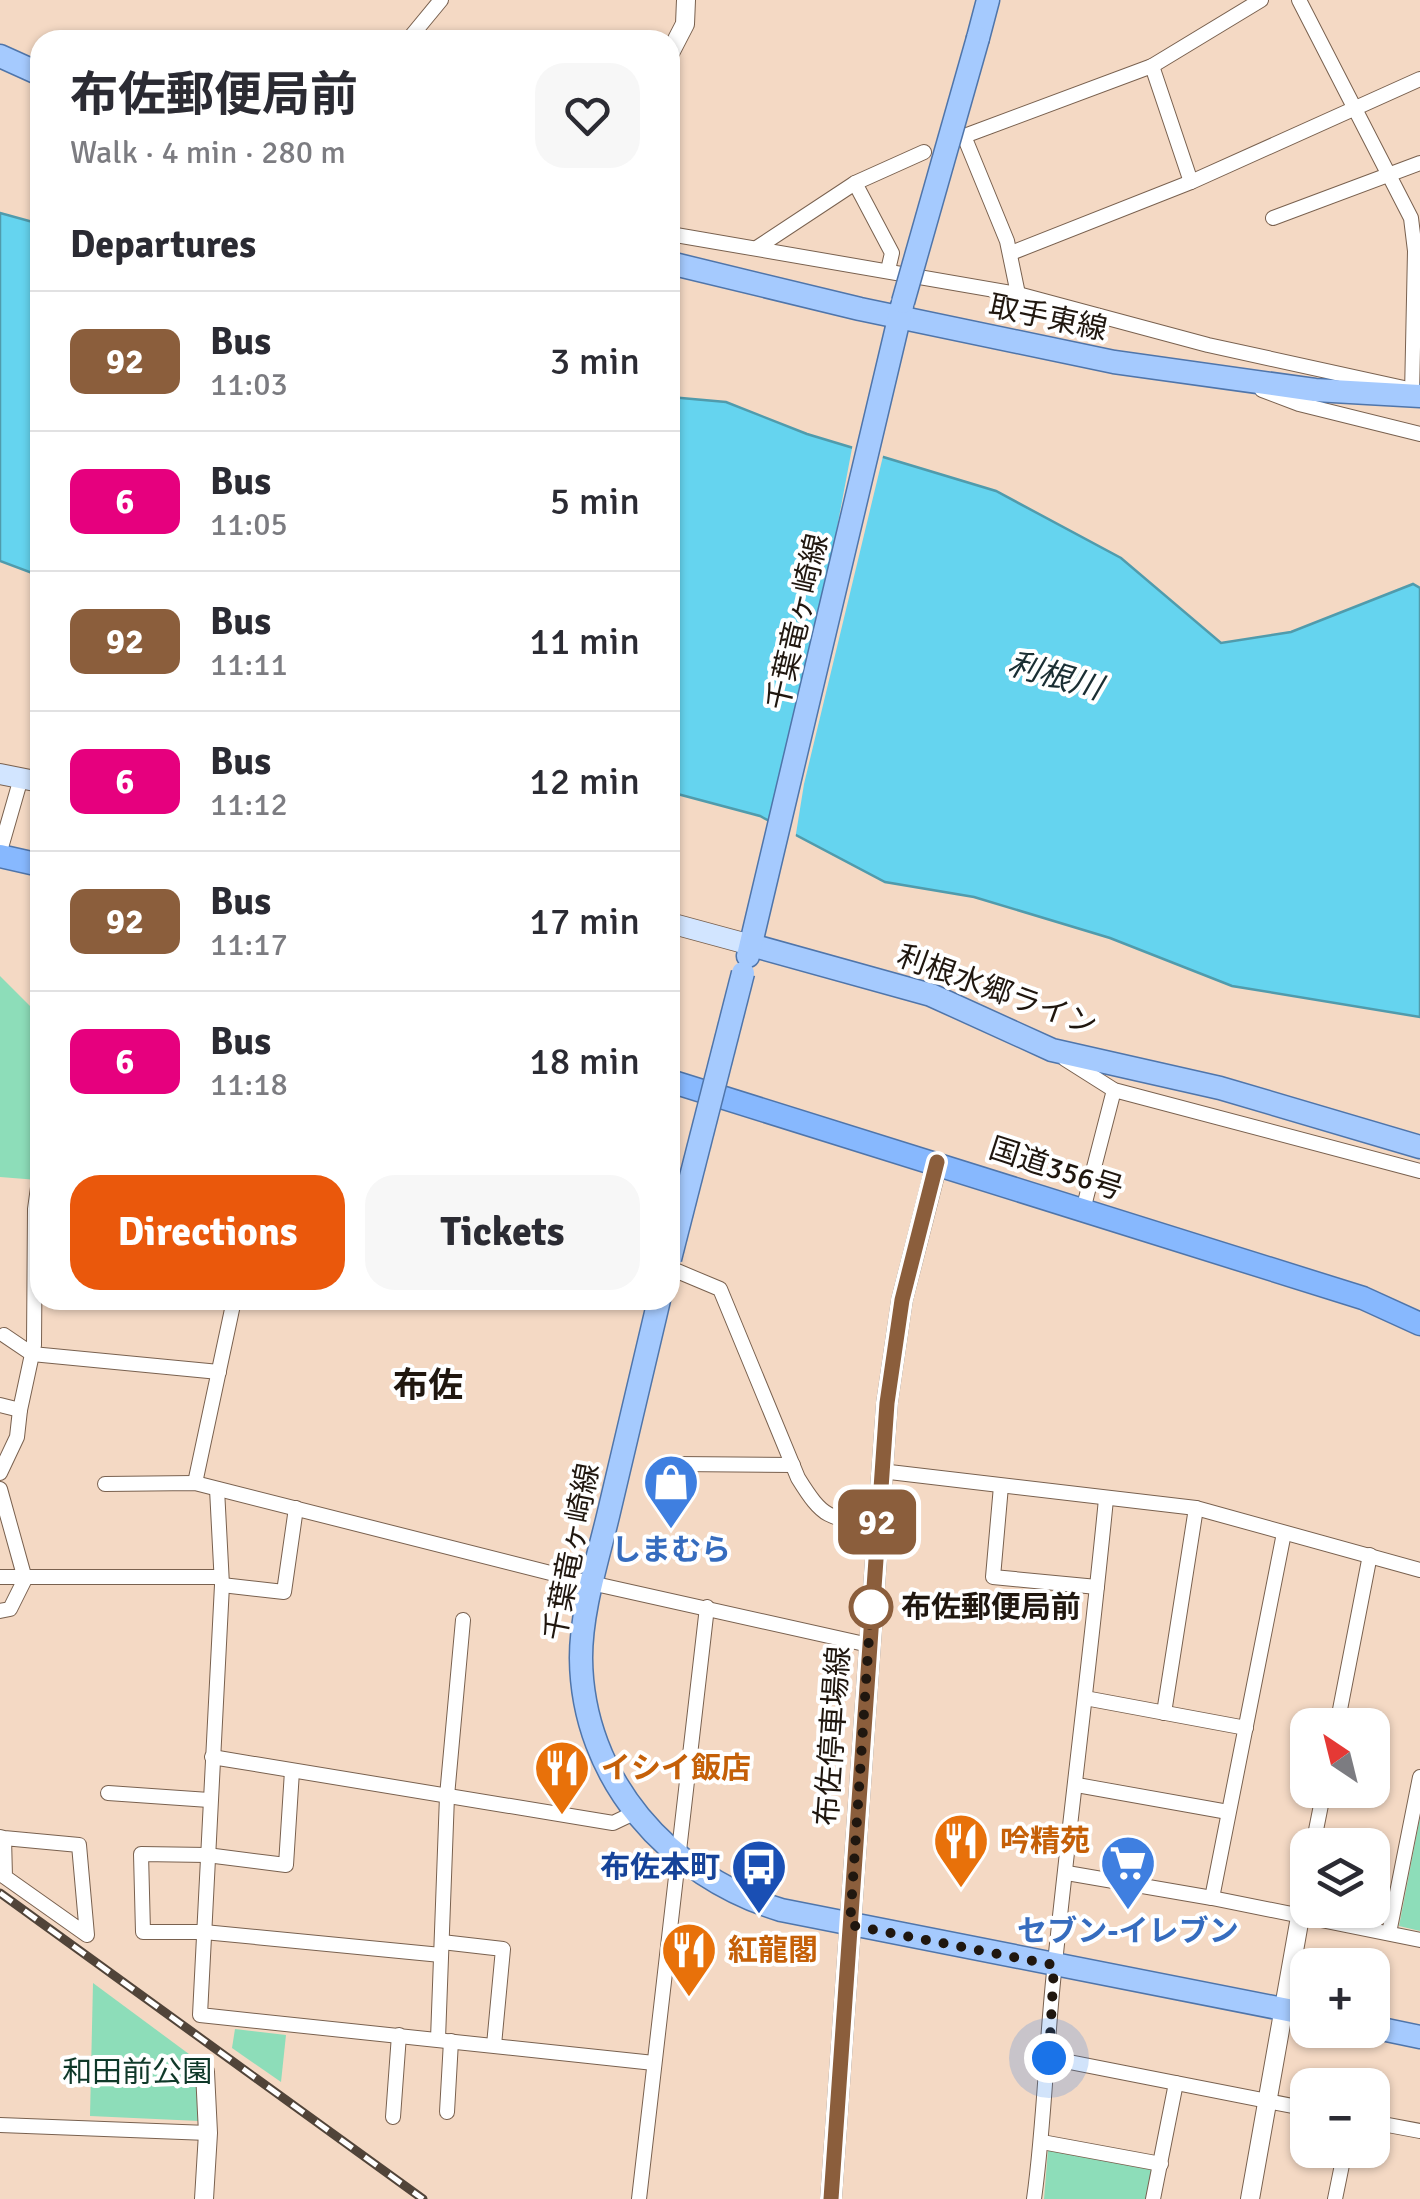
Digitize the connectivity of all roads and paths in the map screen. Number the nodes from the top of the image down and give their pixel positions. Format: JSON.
{"nodes":[{"id":1,"x":441,"y":0,"type":"edge"},
{"id":2,"x":686,"y":0,"type":"edge"},
{"id":3,"x":988,"y":0,"type":"edge"},
{"id":4,"x":1261,"y":0,"type":"edge"},
{"id":5,"x":1299,"y":0,"type":"edge"},
{"id":6,"x":416,"y":30,"type":"edge"},
{"id":7,"x":680,"y":34,"type":"edge"},
{"id":8,"x":0,"y":56,"type":"edge"},
{"id":9,"x":1152,"y":66,"type":"junction"},
{"id":10,"x":30,"y":70,"type":"edge"},
{"id":11,"x":1420,"y":79,"type":"edge"},
{"id":12,"x":1354,"y":107,"type":"junction"},
{"id":13,"x":924,"y":152,"type":"dead end"},
{"id":14,"x":1420,"y":163,"type":"edge"},
{"id":15,"x":1389,"y":176,"type":"junction"},
{"id":16,"x":1191,"y":182,"type":"junction"},
{"id":17,"x":855,"y":183,"type":"junction"},
{"id":18,"x":1273,"y":218,"type":"dead end"},
{"id":19,"x":680,"y":235,"type":"edge"},
{"id":20,"x":758,"y":247,"type":"junction"},
{"id":21,"x":1418,"y":250,"type":"edge"},
{"id":22,"x":1011,"y":253,"type":"junction"},
{"id":23,"x":680,"y":265,"type":"edge"},
{"id":24,"x":888,"y":270,"type":"junction"},
{"id":25,"x":1018,"y":294,"type":"junction"},
{"id":26,"x":902,"y":310,"type":"junction"},
{"id":27,"x":1243,"y":382,"type":"junction"},
{"id":28,"x":1416,"y":396,"type":"edge"},
{"id":29,"x":1420,"y":434,"type":"edge"},
{"id":30,"x":20,"y":778,"type":"edge"},
{"id":31,"x":0,"y":853,"type":"edge"},
{"id":32,"x":30,"y":862,"type":"edge"},
{"id":33,"x":680,"y":925,"type":"edge"},
{"id":34,"x":754,"y":936,"type":"junction"},
{"id":35,"x":1052,"y":1050,"type":"junction"},
{"id":36,"x":1162,"y":1075,"type":"junction"},
{"id":37,"x":680,"y":1084,"type":"edge"},
{"id":38,"x":1114,"y":1090,"type":"junction"},
{"id":39,"x":1420,"y":1147,"type":"edge"},
{"id":40,"x":937,"y":1162,"type":"junction"},
{"id":41,"x":1420,"y":1171,"type":"edge"},
{"id":42,"x":1083,"y":1210,"type":"junction"},
{"id":43,"x":680,"y":1219,"type":"edge"},
{"id":44,"x":680,"y":1272,"type":"edge"},
{"id":45,"x":33,"y":1310,"type":"edge"},
{"id":46,"x":232,"y":1310,"type":"edge"},
{"id":47,"x":657,"y":1310,"type":"edge"},
{"id":48,"x":1420,"y":1324,"type":"edge"},
{"id":49,"x":4,"y":1335,"type":"dead end"},
{"id":50,"x":32,"y":1354,"type":"junction"},
{"id":51,"x":219,"y":1372,"type":"junction"},
{"id":52,"x":0,"y":1405,"type":"edge"},
{"id":53,"x":20,"y":1410,"type":"junction"},
{"id":54,"x":677,"y":1464,"type":"dead end"},
{"id":55,"x":794,"y":1466,"type":"junction"},
{"id":56,"x":881,"y":1471,"type":"junction"},
{"id":57,"x":0,"y":1473,"type":"edge"},
{"id":58,"x":105,"y":1484,"type":"dead end"},
{"id":59,"x":195,"y":1484,"type":"junction"},
{"id":60,"x":1001,"y":1486,"type":"junction"},
{"id":61,"x":216,"y":1488,"type":"junction"},
{"id":62,"x":0,"y":1489,"type":"edge"},
{"id":63,"x":1106,"y":1499,"type":"junction"},
{"id":64,"x":296,"y":1508,"type":"junction"},
{"id":65,"x":1196,"y":1508,"type":"junction"},
{"id":66,"x":877,"y":1522,"type":"junction"},
{"id":67,"x":1284,"y":1533,"type":"junction"},
{"id":68,"x":1370,"y":1555,"type":"junction"},
{"id":69,"x":1420,"y":1570,"type":"edge"},
{"id":70,"x":0,"y":1577,"type":"edge"},
{"id":71,"x":25,"y":1579,"type":"junction"},
{"id":72,"x":222,"y":1581,"type":"junction"},
{"id":73,"x":592,"y":1583,"type":"junction"},
{"id":74,"x":1098,"y":1587,"type":"junction"},
{"id":75,"x":708,"y":1607,"type":"junction"},
{"id":76,"x":0,"y":1611,"type":"edge"},
{"id":77,"x":462,"y":1620,"type":"dead end"},
{"id":78,"x":869,"y":1645,"type":"junction"},
{"id":79,"x":1085,"y":1698,"type":"junction"},
{"id":80,"x":1340,"y":1708,"type":"edge"},
{"id":81,"x":1164,"y":1713,"type":"junction"},
{"id":82,"x":1246,"y":1728,"type":"junction"},
{"id":83,"x":212,"y":1757,"type":"junction"},
{"id":84,"x":292,"y":1770,"type":"junction"},
{"id":85,"x":1420,"y":1778,"type":"edge"},
{"id":86,"x":1077,"y":1785,"type":"junction"},
{"id":87,"x":108,"y":1793,"type":"dead end"},
{"id":88,"x":447,"y":1796,"type":"junction"},
{"id":89,"x":209,"y":1800,"type":"junction"},
{"id":90,"x":1228,"y":1812,"type":"junction"},
{"id":91,"x":634,"y":1813,"type":"junction"},
{"id":92,"x":2,"y":1838,"type":"edge"},
{"id":93,"x":207,"y":1854,"type":"junction"},
{"id":94,"x":679,"y":1859,"type":"junction"},
{"id":95,"x":1066,"y":1873,"type":"junction"},
{"id":96,"x":1212,"y":1898,"type":"junction"},
{"id":97,"x":1290,"y":1915,"type":"edge"},
{"id":98,"x":850,"y":1925,"type":"junction"},
{"id":99,"x":1298,"y":1928,"type":"edge"},
{"id":100,"x":1360,"y":1928,"type":"edge"},
{"id":101,"x":204,"y":1932,"type":"junction"},
{"id":102,"x":1388,"y":1933,"type":"junction"},
{"id":103,"x":1420,"y":1940,"type":"edge"},
{"id":104,"x":441,"y":1949,"type":"junction"},
{"id":105,"x":1054,"y":1965,"type":"junction"},
{"id":106,"x":1282,"y":2009,"type":"junction"},
{"id":107,"x":1290,"y":2011,"type":"edge"},
{"id":108,"x":1390,"y":2031,"type":"edge"},
{"id":109,"x":399,"y":2036,"type":"junction"},
{"id":110,"x":1420,"y":2037,"type":"edge"},
{"id":111,"x":445,"y":2040,"type":"junction"},
{"id":112,"x":494,"y":2045,"type":"junction"},
{"id":113,"x":1049,"y":2058,"type":"junction"},
{"id":114,"x":654,"y":2063,"type":"junction"},
{"id":115,"x":205,"y":2072,"type":"dead end"},
{"id":116,"x":1176,"y":2083,"type":"junction"},
{"id":117,"x":1266,"y":2101,"type":"junction"},
{"id":118,"x":1290,"y":2106,"type":"edge"},
{"id":119,"x":447,"y":2112,"type":"dead end"},
{"id":120,"x":393,"y":2116,"type":"dead end"},
{"id":121,"x":1390,"y":2125,"type":"edge"},
{"id":122,"x":0,"y":2126,"type":"edge"},
{"id":123,"x":1420,"y":2131,"type":"edge"},
{"id":124,"x":208,"y":2133,"type":"junction"},
{"id":125,"x":1042,"y":2142,"type":"junction"},
{"id":126,"x":1160,"y":2164,"type":"junction"},
{"id":127,"x":1341,"y":2168,"type":"edge"},
{"id":128,"x":204,"y":2199,"type":"edge"},
{"id":129,"x":639,"y":2199,"type":"edge"},
{"id":130,"x":831,"y":2199,"type":"edge"},
{"id":131,"x":1034,"y":2199,"type":"edge"},
{"id":132,"x":1153,"y":2199,"type":"edge"},
{"id":133,"x":1250,"y":2199,"type":"edge"},
{"id":134,"x":1335,"y":2199,"type":"edge"}],
"edges":[{"from":1,"to":6,"type":"street"},
{"from":2,"to":7,"type":"street"},
{"from":3,"to":26,"type":"main road","name":"千葉竜ヶ崎線","bridge":true},
{"from":4,"to":9,"type":"street"},
{"from":5,"to":12,"type":"street"},
{"from":8,"to":10,"type":"main road"},
{"from":9,"to":16,"type":"street"},
{"from":9,"to":22,"type":"street"},
{"from":11,"to":12,"type":"street"},
{"from":12,"to":15,"type":"street"},
{"from":12,"to":16,"type":"street"},
{"from":13,"to":17,"type":"street"},
{"from":14,"to":15,"type":"street"},
{"from":15,"to":18,"type":"street"},
{"from":15,"to":21,"type":"street"},
{"from":16,"to":22,"type":"street"},
{"from":17,"to":20,"type":"street"},
{"from":17,"to":24,"type":"street"},
{"from":19,"to":20,"type":"street"},
{"from":20,"to":24,"type":"street"},
{"from":21,"to":28,"type":"street"},
{"from":22,"to":25,"type":"street"},
{"from":23,"to":26,"type":"main road","name":"取手東線"},
{"from":24,"to":25,"type":"street"},
{"from":25,"to":28,"type":"street"},
{"from":26,"to":27,"type":"main road","name":"取手東線"},
{"from":26,"to":34,"type":"main road","name":"千葉竜ヶ崎線"},
{"from":27,"to":28,"type":"main road","name":"取手東線"},
{"from":27,"to":29,"type":"street"},
{"from":30,"to":31,"type":"street"},
{"from":31,"to":32,"type":"highway"},
{"from":33,"to":34,"type":"main road","name":"利根水郷ライン"},
{"from":34,"to":35,"type":"main road","name":"利根水郷ライン"},
{"from":34,"to":43,"type":"main road","name":"千葉竜ヶ崎線","bridge":true},
{"from":35,"to":36,"type":"main road","name":"利根水郷ライン"},
{"from":35,"to":38,"type":"street"},
{"from":36,"to":38,"type":"street"},
{"from":36,"to":39,"type":"main road","name":"利根水郷ライン"},
{"from":37,"to":40,"type":"highway","name":"国道356号"},
{"from":38,"to":41,"type":"street"},
{"from":38,"to":42,"type":"street"},
{"from":40,"to":42,"type":"highway","name":"国道356号"},
{"from":40,"to":56,"type":"main road","name":"布佐停車場線"},
{"from":42,"to":48,"type":"highway","name":"国道356号"},
{"from":44,"to":55,"type":"street"},
{"from":45,"to":50,"type":"street"},
{"from":46,"to":51,"type":"street"},
{"from":47,"to":73,"type":"main road","name":"千葉竜ヶ崎線"},
{"from":49,"to":50,"type":"street"},
{"from":50,"to":51,"type":"street"},
{"from":50,"to":53,"type":"street"},
{"from":51,"to":59,"type":"street"},
{"from":52,"to":53,"type":"street"},
{"from":53,"to":57,"type":"street"},
{"from":54,"to":55,"type":"street"},
{"from":55,"to":66,"type":"street"},
{"from":56,"to":60,"type":"street"},
{"from":56,"to":66,"type":"main road","name":"布佐停車場線"},
{"from":58,"to":59,"type":"street"},
{"from":59,"to":61,"type":"street"},
{"from":60,"to":63,"type":"street"},
{"from":60,"to":74,"type":"street"},
{"from":61,"to":64,"type":"street"},
{"from":61,"to":72,"type":"street"},
{"from":62,"to":71,"type":"street"},
{"from":63,"to":65,"type":"street"},
{"from":63,"to":74,"type":"street"},
{"from":64,"to":72,"type":"street"},
{"from":64,"to":73,"type":"street"},
{"from":65,"to":67,"type":"street"},
{"from":65,"to":81,"type":"street"},
{"from":66,"to":78,"type":"main road","name":"布佐停車場線"},
{"from":67,"to":68,"type":"street"},
{"from":67,"to":82,"type":"street"},
{"from":68,"to":69,"type":"street"},
{"from":68,"to":80,"type":"street"},
{"from":70,"to":71,"type":"street"},
{"from":71,"to":72,"type":"street"},
{"from":71,"to":76,"type":"street"},
{"from":72,"to":83,"type":"street"},
{"from":73,"to":75,"type":"street"},
{"from":73,"to":91,"type":"main road","name":"千葉竜ヶ崎線"},
{"from":74,"to":79,"type":"street"},
{"from":75,"to":78,"type":"street"},
{"from":75,"to":94,"type":"street"},
{"from":77,"to":88,"type":"street"},
{"from":78,"to":98,"type":"main road","name":"布佐停車場線"},
{"from":79,"to":81,"type":"street"},
{"from":79,"to":86,"type":"street"},
{"from":81,"to":82,"type":"street"},
{"from":82,"to":90,"type":"street"},
{"from":83,"to":84,"type":"street"},
{"from":83,"to":89,"type":"street"},
{"from":84,"to":88,"type":"street"},
{"from":84,"to":93,"type":"street"},
{"from":85,"to":102,"type":"street"},
{"from":86,"to":90,"type":"street"},
{"from":86,"to":95,"type":"street"},
{"from":87,"to":89,"type":"street"},
{"from":88,"to":91,"type":"street"},
{"from":88,"to":104,"type":"street"},
{"from":89,"to":93,"type":"street"},
{"from":90,"to":96,"type":"street"},
{"from":91,"to":94,"type":"main road","name":"千葉竜ヶ崎線"},
{"from":92,"to":92,"type":"street"},
{"from":93,"to":101,"type":"street"},
{"from":93,"to":101,"type":"street"},
{"from":94,"to":98,"type":"main road","name":"千葉竜ヶ崎線"},
{"from":94,"to":114,"type":"street"},
{"from":95,"to":96,"type":"street"},
{"from":95,"to":105,"type":"street"},
{"from":96,"to":97,"type":"street"},
{"from":98,"to":105,"type":"main road","name":"千葉竜ヶ崎線"},
{"from":98,"to":130,"type":"main road","name":"布佐停車場線"},
{"from":99,"to":106,"type":"street"},
{"from":100,"to":102,"type":"street"},
{"from":101,"to":104,"type":"street"},
{"from":101,"to":109,"type":"street"},
{"from":102,"to":103,"type":"street"},
{"from":104,"to":111,"type":"street"},
{"from":104,"to":112,"type":"street"},
{"from":105,"to":106,"type":"main road","name":"千葉竜ヶ崎線"},
{"from":105,"to":113,"type":"street"},
{"from":106,"to":107,"type":"main road","name":"千葉竜ヶ崎線"},
{"from":106,"to":117,"type":"street"},
{"from":108,"to":110,"type":"main road"},
{"from":109,"to":111,"type":"street"},
{"from":109,"to":120,"type":"street"},
{"from":111,"to":112,"type":"street"},
{"from":111,"to":119,"type":"street"},
{"from":112,"to":114,"type":"street"},
{"from":113,"to":116,"type":"street"},
{"from":113,"to":125,"type":"street"},
{"from":114,"to":129,"type":"street"},
{"from":115,"to":124,"type":"street"},
{"from":116,"to":117,"type":"street"},
{"from":116,"to":126,"type":"street"},
{"from":117,"to":118,"type":"street"},
{"from":117,"to":133,"type":"street"},
{"from":121,"to":123,"type":"street"},
{"from":122,"to":124,"type":"street"},
{"from":124,"to":128,"type":"street"},
{"from":125,"to":126,"type":"street"},
{"from":125,"to":131,"type":"street"},
{"from":126,"to":132,"type":"street"},
{"from":127,"to":134,"type":"street"}]}
